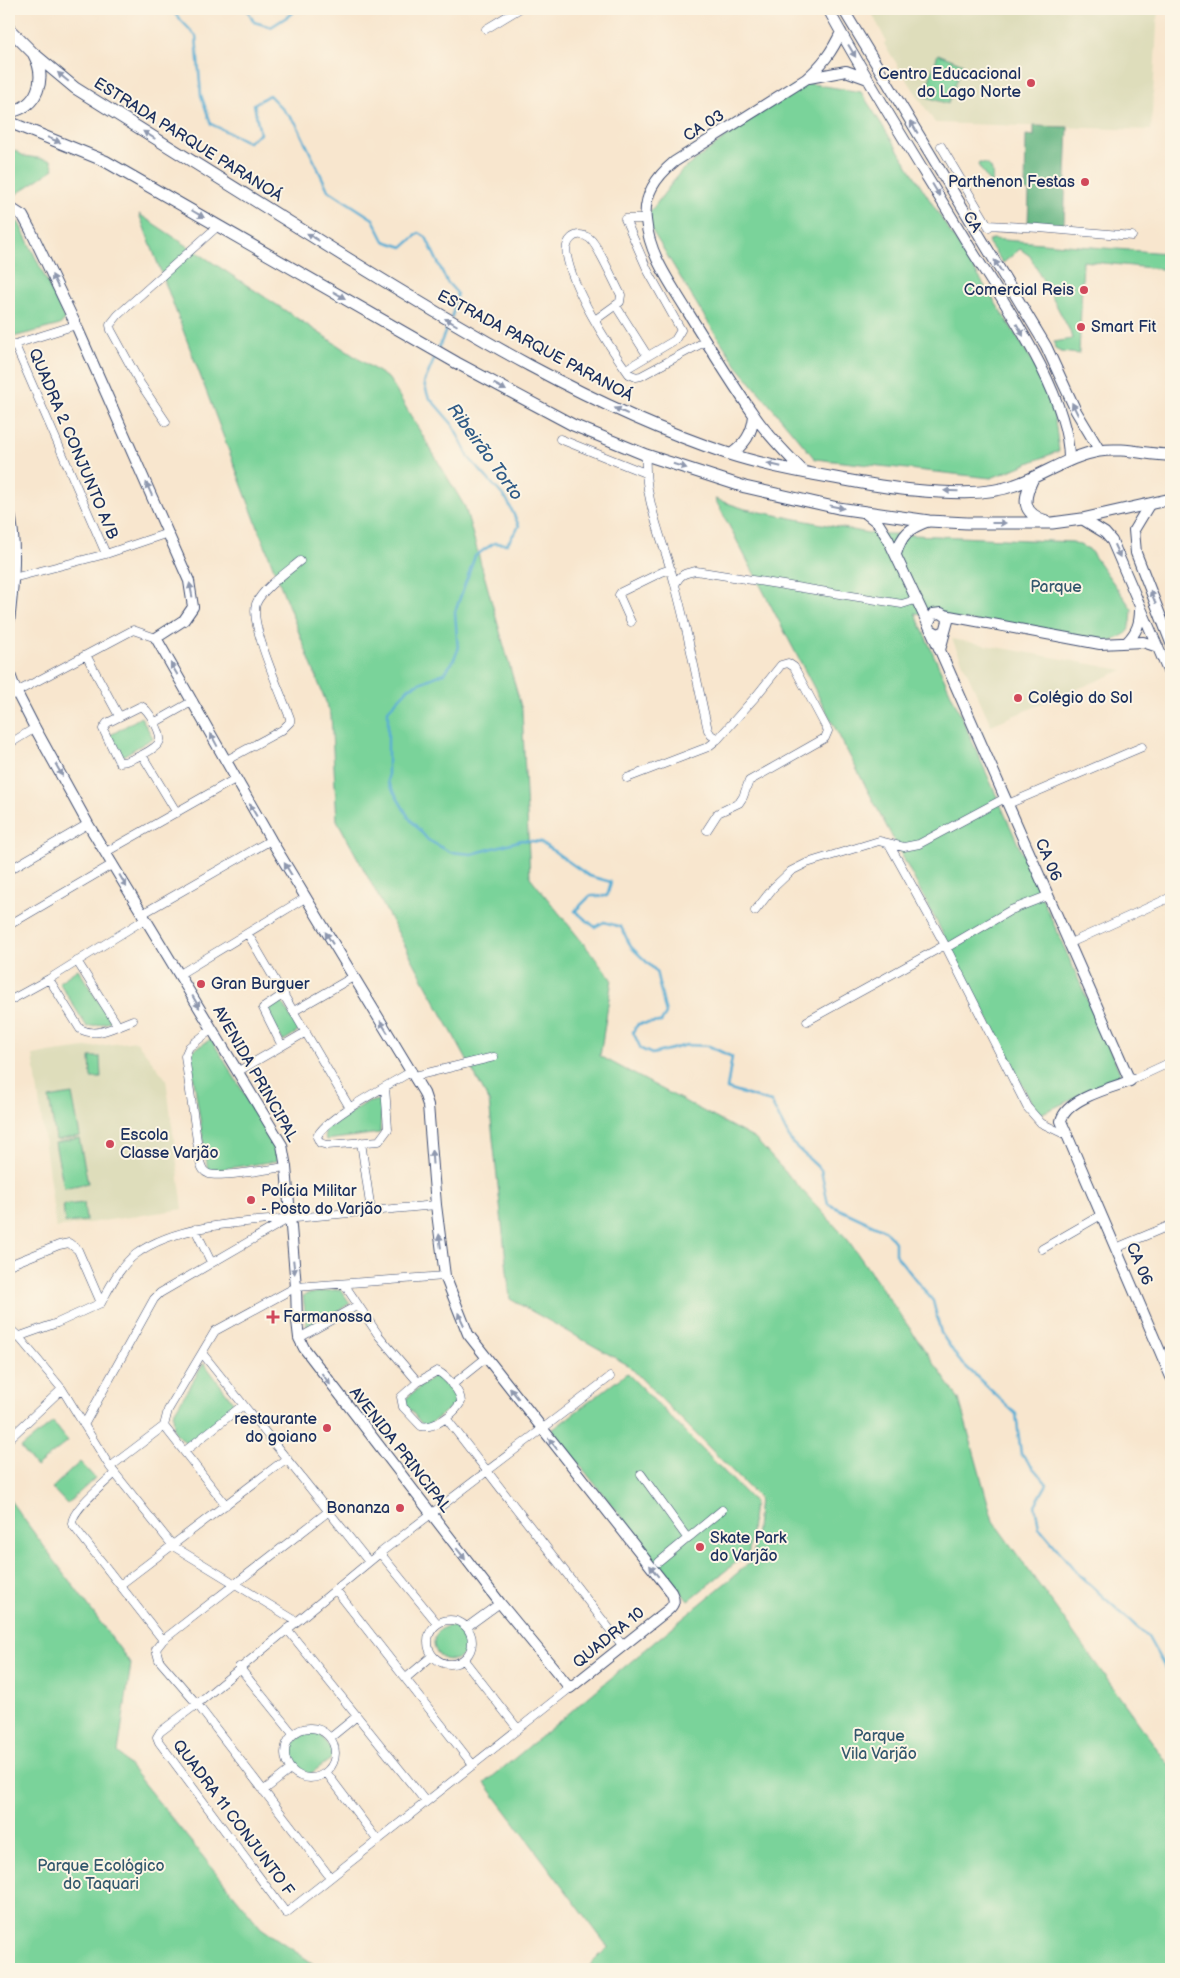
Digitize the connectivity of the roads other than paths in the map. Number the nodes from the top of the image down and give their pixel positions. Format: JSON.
{"nodes":[{"id":1,"x":519,"y":9,"type":"edge"},
{"id":2,"x":828,"y":9,"type":"edge"},
{"id":3,"x":843,"y":9,"type":"edge"},
{"id":4,"x":9,"y":29,"type":"edge"},
{"id":5,"x":486,"y":29,"type":"dead end"},
{"id":6,"x":841,"y":32,"type":"junction"},
{"id":7,"x":33,"y":53,"type":"junction"},
{"id":8,"x":806,"y":79,"type":"junction"},
{"id":9,"x":868,"y":79,"type":"junction"},
{"id":10,"x":9,"y":112,"type":"edge"},
{"id":11,"x":9,"y":122,"type":"edge"},
{"id":12,"x":941,"y":146,"type":"dead end"},
{"id":13,"x":9,"y":207,"type":"edge"},
{"id":14,"x":645,"y":219,"type":"junction"},
{"id":15,"x":218,"y":226,"type":"junction"},
{"id":16,"x":1132,"y":236,"type":"dead end"},
{"id":17,"x":616,"y":306,"type":"junction"},
{"id":18,"x":595,"y":320,"type":"junction"},
{"id":19,"x":76,"y":325,"type":"junction"},
{"id":20,"x":706,"y":341,"type":"junction"},
{"id":21,"x":12,"y":345,"type":"edge"},
{"id":22,"x":647,"y":355,"type":"junction"},
{"id":23,"x":626,"y":369,"type":"junction"},
{"id":24,"x":754,"y":416,"type":"junction"},
{"id":25,"x":166,"y":422,"type":"dead end"},
{"id":26,"x":560,"y":439,"type":"dead end"},
{"id":27,"x":1100,"y":451,"type":"junction"},
{"id":28,"x":731,"y":454,"type":"junction"},
{"id":29,"x":646,"y":455,"type":"junction"},
{"id":30,"x":1158,"y":455,"type":"junction"},
{"id":31,"x":1171,"y":455,"type":"edge"},
{"id":32,"x":1069,"y":460,"type":"junction"},
{"id":33,"x":1171,"y":463,"type":"edge"},
{"id":34,"x":804,"y":472,"type":"junction"},
{"id":35,"x":645,"y":473,"type":"junction"},
{"id":36,"x":1033,"y":478,"type":"junction"},
{"id":37,"x":1171,"y":499,"type":"edge"},
{"id":38,"x":1149,"y":504,"type":"junction"},
{"id":39,"x":9,"y":510,"type":"edge"},
{"id":40,"x":864,"y":512,"type":"junction"},
{"id":41,"x":928,"y":520,"type":"junction"},
{"id":42,"x":1082,"y":520,"type":"junction"},
{"id":43,"x":1052,"y":523,"type":"junction"},
{"id":44,"x":168,"y":533,"type":"junction"},
{"id":45,"x":106,"y":554,"type":"junction"},
{"id":46,"x":896,"y":554,"type":"junction"},
{"id":47,"x":300,"y":561,"type":"dead end"},
{"id":48,"x":671,"y":569,"type":"junction"},
{"id":49,"x":11,"y":579,"type":"edge"},
{"id":50,"x":676,"y":585,"type":"junction"},
{"id":51,"x":918,"y":599,"type":"junction"},
{"id":52,"x":1140,"y":604,"type":"junction"},
{"id":53,"x":944,"y":615,"type":"junction"},
{"id":54,"x":969,"y":621,"type":"junction"},
{"id":55,"x":631,"y":622,"type":"dead end"},
{"id":56,"x":9,"y":623,"type":"edge"},
{"id":57,"x":929,"y":627,"type":"junction"},
{"id":58,"x":946,"y":630,"type":"junction"},
{"id":59,"x":156,"y":638,"type":"junction"},
{"id":60,"x":1127,"y":642,"type":"junction"},
{"id":61,"x":1171,"y":643,"type":"edge"},
{"id":62,"x":1158,"y":647,"type":"junction"},
{"id":63,"x":940,"y":650,"type":"junction"},
{"id":64,"x":86,"y":656,"type":"junction"},
{"id":65,"x":9,"y":672,"type":"edge"},
{"id":66,"x":1171,"y":678,"type":"edge"},
{"id":67,"x":13,"y":694,"type":"edge"},
{"id":68,"x":193,"y":701,"type":"junction"},
{"id":69,"x":120,"y":716,"type":"junction"},
{"id":70,"x":154,"y":723,"type":"junction"},
{"id":71,"x":35,"y":728,"type":"junction"},
{"id":72,"x":718,"y":739,"type":"junction"},
{"id":73,"x":9,"y":744,"type":"edge"},
{"id":74,"x":1142,"y":747,"type":"dead end"},
{"id":75,"x":142,"y":755,"type":"junction"},
{"id":76,"x":225,"y":761,"type":"junction"},
{"id":77,"x":627,"y":778,"type":"dead end"},
{"id":78,"x":235,"y":779,"type":"junction"},
{"id":79,"x":1006,"y":801,"type":"junction"},
{"id":80,"x":176,"y":813,"type":"junction"},
{"id":81,"x":88,"y":824,"type":"junction"},
{"id":82,"x":707,"y":830,"type":"dead end"},
{"id":83,"x":271,"y":840,"type":"junction"},
{"id":84,"x":889,"y":844,"type":"junction"},
{"id":85,"x":106,"y":852,"type":"junction"},
{"id":86,"x":113,"y":864,"type":"junction"},
{"id":87,"x":9,"y":870,"type":"edge"},
{"id":88,"x":1047,"y":896,"type":"junction"},
{"id":89,"x":1171,"y":897,"type":"edge"},
{"id":90,"x":305,"y":898,"type":"junction"},
{"id":91,"x":755,"y":911,"type":"dead end"},
{"id":92,"x":144,"y":916,"type":"junction"},
{"id":93,"x":9,"y":925,"type":"edge"},
{"id":94,"x":248,"y":934,"type":"junction"},
{"id":95,"x":1068,"y":944,"type":"junction"},
{"id":96,"x":946,"y":946,"type":"junction"},
{"id":97,"x":77,"y":961,"type":"junction"},
{"id":98,"x":180,"y":974,"type":"junction"},
{"id":99,"x":353,"y":977,"type":"junction"},
{"id":100,"x":49,"y":979,"type":"junction"},
{"id":101,"x":284,"y":994,"type":"junction"},
{"id":102,"x":9,"y":1002,"type":"edge"},
{"id":103,"x":294,"y":1011,"type":"junction"},
{"id":104,"x":133,"y":1020,"type":"dead end"},
{"id":105,"x":807,"y":1021,"type":"dead end"},
{"id":106,"x":118,"y":1026,"type":"junction"},
{"id":107,"x":212,"y":1029,"type":"junction"},
{"id":108,"x":306,"y":1032,"type":"junction"},
{"id":109,"x":282,"y":1046,"type":"junction"},
{"id":110,"x":494,"y":1057,"type":"dead end"},
{"id":111,"x":1171,"y":1062,"type":"edge"},
{"id":112,"x":236,"y":1072,"type":"junction"},
{"id":113,"x":412,"y":1072,"type":"junction"},
{"id":114,"x":1130,"y":1080,"type":"junction"},
{"id":115,"x":385,"y":1087,"type":"junction"},
{"id":116,"x":350,"y":1108,"type":"junction"},
{"id":117,"x":1066,"y":1135,"type":"junction"},
{"id":118,"x":361,"y":1142,"type":"junction"},
{"id":119,"x":286,"y":1167,"type":"junction"},
{"id":120,"x":436,"y":1206,"type":"junction"},
{"id":121,"x":371,"y":1212,"type":"junction"},
{"id":122,"x":1101,"y":1215,"type":"junction"},
{"id":123,"x":290,"y":1218,"type":"junction"},
{"id":124,"x":1171,"y":1225,"type":"edge"},
{"id":125,"x":195,"y":1229,"type":"junction"},
{"id":126,"x":1042,"y":1248,"type":"dead end"},
{"id":127,"x":1116,"y":1248,"type":"junction"},
{"id":128,"x":211,"y":1262,"type":"junction"},
{"id":129,"x":9,"y":1265,"type":"edge"},
{"id":130,"x":445,"y":1276,"type":"junction"},
{"id":131,"x":344,"y":1284,"type":"junction"},
{"id":132,"x":296,"y":1287,"type":"junction"},
{"id":133,"x":101,"y":1303,"type":"junction"},
{"id":134,"x":358,"y":1305,"type":"junction"},
{"id":135,"x":9,"y":1328,"type":"edge"},
{"id":136,"x":18,"y":1336,"type":"junction"},
{"id":137,"x":299,"y":1338,"type":"junction"},
{"id":138,"x":9,"y":1340,"type":"edge"},
{"id":139,"x":202,"y":1352,"type":"junction"},
{"id":140,"x":487,"y":1357,"type":"junction"},
{"id":141,"x":610,"y":1377,"type":"dead end"},
{"id":142,"x":1171,"y":1377,"type":"edge"},
{"id":143,"x":418,"y":1382,"type":"junction"},
{"id":144,"x":452,"y":1385,"type":"junction"},
{"id":145,"x":62,"y":1389,"type":"junction"},
{"id":146,"x":243,"y":1405,"type":"junction"},
{"id":147,"x":446,"y":1418,"type":"junction"},
{"id":148,"x":84,"y":1425,"type":"junction"},
{"id":149,"x":164,"y":1426,"type":"junction"},
{"id":150,"x":542,"y":1429,"type":"junction"},
{"id":151,"x":9,"y":1439,"type":"edge"},
{"id":152,"x":185,"y":1451,"type":"junction"},
{"id":153,"x":287,"y":1458,"type":"junction"},
{"id":154,"x":113,"y":1470,"type":"junction"},
{"id":155,"x":487,"y":1472,"type":"junction"},
{"id":156,"x":640,"y":1474,"type":"dead end"},
{"id":157,"x":226,"y":1505,"type":"junction"},
{"id":158,"x":722,"y":1510,"type":"dead end"},
{"id":159,"x":329,"y":1511,"type":"junction"},
{"id":160,"x":432,"y":1515,"type":"junction"},
{"id":161,"x":688,"y":1539,"type":"junction"},
{"id":162,"x":173,"y":1546,"type":"junction"},
{"id":163,"x":380,"y":1553,"type":"junction"},
{"id":164,"x":369,"y":1562,"type":"junction"},
{"id":165,"x":659,"y":1562,"type":"dead end"},
{"id":166,"x":235,"y":1584,"type":"junction"},
{"id":167,"x":120,"y":1585,"type":"junction"},
{"id":168,"x":336,"y":1590,"type":"junction"},
{"id":169,"x":500,"y":1603,"type":"junction"},
{"id":170,"x":296,"y":1621,"type":"junction"},
{"id":171,"x":437,"y":1623,"type":"junction"},
{"id":172,"x":467,"y":1627,"type":"junction"},
{"id":173,"x":287,"y":1629,"type":"junction"},
{"id":174,"x":163,"y":1640,"type":"junction"},
{"id":175,"x":622,"y":1646,"type":"junction"},
{"id":176,"x":432,"y":1656,"type":"junction"},
{"id":177,"x":464,"y":1660,"type":"junction"},
{"id":178,"x":239,"y":1667,"type":"junction"},
{"id":179,"x":406,"y":1678,"type":"junction"},
{"id":180,"x":570,"y":1688,"type":"junction"},
{"id":181,"x":197,"y":1704,"type":"junction"},
{"id":182,"x":357,"y":1716,"type":"junction"},
{"id":183,"x":518,"y":1729,"type":"junction"},
{"id":184,"x":293,"y":1734,"type":"junction"},
{"id":185,"x":330,"y":1738,"type":"junction"},
{"id":186,"x":473,"y":1765,"type":"junction"},
{"id":187,"x":291,"y":1768,"type":"junction"},
{"id":188,"x":326,"y":1772,"type":"junction"},
{"id":189,"x":263,"y":1791,"type":"junction"},
{"id":190,"x":426,"y":1802,"type":"junction"},
{"id":191,"x":378,"y":1841,"type":"junction"},
{"id":192,"x":330,"y":1878,"type":"junction"}],
"edges":[{"from":1,"to":5,"type":"street"},
{"from":2,"to":6,"type":"street","name":"CA"},
{"from":27,"to":3,"type":"street","name":"CA","one_way":true},
{"from":4,"to":7,"type":"main road","name":"ESTRADA PARQUE PARANOÁ"},
{"from":6,"to":8,"type":"street","name":"CA 03"},
{"from":6,"to":9,"type":"street","name":"CA","one_way":true},
{"from":7,"to":10,"type":"main road"},
{"from":28,"to":7,"type":"main road","name":"ESTRADA PARQUE PARANOÁ","one_way":true},
{"from":8,"to":9,"type":"street","name":"CA 03"},
{"from":8,"to":14,"type":"street","name":"CA 03"},
{"from":9,"to":32,"type":"street","name":"CA","one_way":true},
{"from":11,"to":15,"type":"main road","one_way":true},
{"from":12,"to":16,"type":"street"},
{"from":19,"to":13,"type":"street","one_way":true},
{"from":14,"to":20,"type":"street","name":"CA 03"},
{"from":14,"to":22,"type":"street"},
{"from":15,"to":25,"type":"street"},
{"from":15,"to":29,"type":"main road","one_way":true},
{"from":17,"to":18,"type":"street"},
{"from":17,"to":18,"type":"street"},
{"from":17,"to":22,"type":"street"},
{"from":18,"to":23,"type":"street"},
{"from":19,"to":21,"type":"street"},
{"from":44,"to":19,"type":"street","one_way":true},
{"from":20,"to":23,"type":"street"},
{"from":20,"to":24,"type":"street","name":"CA 03"},
{"from":21,"to":45,"type":"street","name":"QUADRA 2 CONJUNTO A/B"},
{"from":22,"to":23,"type":"street"},
{"from":24,"to":28,"type":"street"},
{"from":24,"to":34,"type":"street","name":"CA 03"},
{"from":26,"to":35,"type":"street"},
{"from":27,"to":30,"type":"main road","name":"ESTRADA PARQUE PARANOÁ"},
{"from":27,"to":32,"type":"main road","name":"ESTRADA PARQUE PARANOÁ"},
{"from":34,"to":28,"type":"main road","name":"ESTRADA PARQUE PARANOÁ","one_way":true},
{"from":29,"to":35,"type":"street"},
{"from":29,"to":40,"type":"main road","one_way":true},
{"from":30,"to":31,"type":"main road","name":"ESTRADA PARQUE PARANOÁ"},
{"from":30,"to":33,"type":"main road"},
{"from":32,"to":36,"type":"main road","name":"ESTRADA PARQUE PARANOÁ"},
{"from":36,"to":34,"type":"main road","name":"ESTRADA PARQUE PARANOÁ","one_way":true},
{"from":35,"to":48,"type":"street"},
{"from":36,"to":43,"type":"main road"},
{"from":37,"to":38,"type":"main road"},
{"from":38,"to":42,"type":"main road"},
{"from":61,"to":38,"type":"street","one_way":true},
{"from":39,"to":49,"type":"street"},
{"from":40,"to":41,"type":"main road"},
{"from":40,"to":46,"type":"street","name":"CA 06"},
{"from":41,"to":43,"type":"main road","one_way":true},
{"from":41,"to":46,"type":"street"},
{"from":42,"to":43,"type":"main road"},
{"from":42,"to":52,"type":"street","one_way":true},
{"from":44,"to":45,"type":"street"},
{"from":59,"to":44,"type":"street","one_way":true},
{"from":45,"to":49,"type":"street"},
{"from":46,"to":51,"type":"street","name":"CA 06"},
{"from":47,"to":76,"type":"street"},
{"from":48,"to":50,"type":"street"},
{"from":48,"to":55,"type":"street"},
{"from":49,"to":56,"type":"street"},
{"from":50,"to":51,"type":"street"},
{"from":50,"to":72,"type":"street"},
{"from":51,"to":57,"type":"street","name":"CA 06"},
{"from":52,"to":60,"type":"street"},
{"from":52,"to":62,"type":"street"},
{"from":53,"to":54,"type":"street"},
{"from":53,"to":57,"type":"street"},
{"from":53,"to":58,"type":"street"},
{"from":54,"to":58,"type":"street"},
{"from":54,"to":60,"type":"street"},
{"from":57,"to":58,"type":"street"},
{"from":57,"to":63,"type":"street","name":"CA 06"},
{"from":58,"to":63,"type":"street"},
{"from":59,"to":64,"type":"street"},
{"from":68,"to":59,"type":"street","one_way":true},
{"from":60,"to":62,"type":"street"},
{"from":62,"to":66,"type":"street"},
{"from":63,"to":79,"type":"street","name":"CA 06"},
{"from":64,"to":67,"type":"street"},
{"from":64,"to":69,"type":"street"},
{"from":65,"to":67,"type":"street","name":"AVENIDA PRINCIPAL"},
{"from":67,"to":71,"type":"street","name":"AVENIDA PRINCIPAL"},
{"from":68,"to":70,"type":"street"},
{"from":76,"to":68,"type":"street","one_way":true},
{"from":69,"to":70,"type":"street"},
{"from":69,"to":75,"type":"street"},
{"from":70,"to":75,"type":"street"},
{"from":71,"to":73,"type":"street"},
{"from":71,"to":81,"type":"street","name":"AVENIDA PRINCIPAL","one_way":true},
{"from":72,"to":77,"type":"street"},
{"from":72,"to":82,"type":"street"},
{"from":74,"to":79,"type":"street"},
{"from":75,"to":80,"type":"street"},
{"from":76,"to":78,"type":"street"},
{"from":78,"to":80,"type":"street"},
{"from":83,"to":78,"type":"street","one_way":true},
{"from":79,"to":84,"type":"street"},
{"from":79,"to":88,"type":"street","name":"CA 06"},
{"from":80,"to":85,"type":"street"},
{"from":81,"to":85,"type":"street","name":"AVENIDA PRINCIPAL"},
{"from":81,"to":87,"type":"street"},
{"from":90,"to":83,"type":"street","one_way":true},
{"from":83,"to":92,"type":"street"},
{"from":84,"to":91,"type":"street"},
{"from":84,"to":96,"type":"street"},
{"from":85,"to":86,"type":"street","name":"AVENIDA PRINCIPAL"},
{"from":86,"to":92,"type":"street","name":"AVENIDA PRINCIPAL","one_way":true},
{"from":86,"to":93,"type":"street"},
{"from":88,"to":95,"type":"street","name":"CA 06"},
{"from":88,"to":96,"type":"street"},
{"from":89,"to":95,"type":"street"},
{"from":90,"to":94,"type":"street"},
{"from":99,"to":90,"type":"street","one_way":true},
{"from":92,"to":97,"type":"street"},
{"from":92,"to":98,"type":"street","name":"AVENIDA PRINCIPAL"},
{"from":94,"to":98,"type":"street"},
{"from":94,"to":101,"type":"street"},
{"from":95,"to":114,"type":"street","name":"CA 06"},
{"from":96,"to":105,"type":"street"},
{"from":96,"to":117,"type":"street"},
{"from":97,"to":100,"type":"street"},
{"from":97,"to":106,"type":"street"},
{"from":98,"to":107,"type":"street","name":"AVENIDA PRINCIPAL","one_way":true},
{"from":99,"to":103,"type":"street"},
{"from":113,"to":99,"type":"street","one_way":true},
{"from":100,"to":102,"type":"street"},
{"from":100,"to":106,"type":"street"},
{"from":101,"to":103,"type":"street"},
{"from":101,"to":109,"type":"street"},
{"from":103,"to":108,"type":"street"},
{"from":104,"to":106,"type":"street"},
{"from":107,"to":112,"type":"street","name":"AVENIDA PRINCIPAL"},
{"from":107,"to":119,"type":"street"},
{"from":108,"to":109,"type":"street"},
{"from":108,"to":116,"type":"street"},
{"from":109,"to":112,"type":"street"},
{"from":110,"to":113,"type":"street"},
{"from":111,"to":114,"type":"street"},
{"from":112,"to":119,"type":"street","name":"AVENIDA PRINCIPAL"},
{"from":113,"to":115,"type":"street"},
{"from":120,"to":113,"type":"street","one_way":true},
{"from":114,"to":117,"type":"street","name":"CA 06"},
{"from":115,"to":116,"type":"street"},
{"from":115,"to":118,"type":"street"},
{"from":116,"to":118,"type":"street"},
{"from":117,"to":122,"type":"street","name":"CA 06"},
{"from":118,"to":121,"type":"street"},
{"from":119,"to":123,"type":"street","name":"AVENIDA PRINCIPAL"},
{"from":120,"to":121,"type":"street"},
{"from":130,"to":120,"type":"street","one_way":true},
{"from":121,"to":123,"type":"street"},
{"from":122,"to":126,"type":"street"},
{"from":122,"to":127,"type":"street","name":"CA 06"},
{"from":123,"to":125,"type":"street"},
{"from":123,"to":128,"type":"street"},
{"from":123,"to":132,"type":"street","name":"AVENIDA PRINCIPAL","one_way":true},
{"from":124,"to":127,"type":"street"},
{"from":125,"to":128,"type":"street"},
{"from":125,"to":133,"type":"street"},
{"from":127,"to":142,"type":"street","name":"CA 06"},
{"from":128,"to":148,"type":"street"},
{"from":129,"to":133,"type":"street"},
{"from":130,"to":131,"type":"street"},
{"from":140,"to":130,"type":"street","one_way":true},
{"from":131,"to":132,"type":"street"},
{"from":131,"to":134,"type":"street"},
{"from":132,"to":137,"type":"street","name":"AVENIDA PRINCIPAL"},
{"from":132,"to":139,"type":"street"},
{"from":133,"to":136,"type":"street"},
{"from":134,"to":137,"type":"street"},
{"from":134,"to":143,"type":"street"},
{"from":135,"to":136,"type":"street"},
{"from":136,"to":138,"type":"street"},
{"from":136,"to":145,"type":"street"},
{"from":137,"to":160,"type":"street","name":"AVENIDA PRINCIPAL","one_way":true},
{"from":139,"to":146,"type":"street"},
{"from":139,"to":149,"type":"street"},
{"from":140,"to":144,"type":"street"},
{"from":150,"to":140,"type":"street","one_way":true},
{"from":141,"to":150,"type":"street"},
{"from":143,"to":144,"type":"street"},
{"from":143,"to":147,"type":"street"},
{"from":144,"to":147,"type":"street"},
{"from":145,"to":148,"type":"street"},
{"from":145,"to":151,"type":"street"},
{"from":146,"to":152,"type":"street"},
{"from":146,"to":153,"type":"street"},
{"from":147,"to":155,"type":"street"},
{"from":148,"to":154,"type":"street"},
{"from":149,"to":152,"type":"street"},
{"from":149,"to":154,"type":"street"},
{"from":150,"to":155,"type":"street"},
{"from":175,"to":150,"type":"street","name":"QUADRA 10","one_way":true},
{"from":152,"to":157,"type":"street"},
{"from":153,"to":157,"type":"street"},
{"from":153,"to":159,"type":"street"},
{"from":154,"to":162,"type":"street"},
{"from":154,"to":167,"type":"street"},
{"from":155,"to":160,"type":"street"},
{"from":155,"to":175,"type":"street"},
{"from":156,"to":161,"type":"street"},
{"from":157,"to":162,"type":"street"},
{"from":158,"to":161,"type":"street"},
{"from":159,"to":164,"type":"street"},
{"from":159,"to":166,"type":"street"},
{"from":160,"to":163,"type":"street"},
{"from":160,"to":169,"type":"street","name":"AVENIDA PRINCIPAL","one_way":true},
{"from":161,"to":165,"type":"street"},
{"from":162,"to":166,"type":"street"},
{"from":162,"to":167,"type":"street"},
{"from":163,"to":164,"type":"street"},
{"from":163,"to":171,"type":"street"},
{"from":164,"to":168,"type":"street"},
{"from":166,"to":170,"type":"street"},
{"from":166,"to":174,"type":"street"},
{"from":167,"to":174,"type":"street"},
{"from":168,"to":170,"type":"street"},
{"from":168,"to":179,"type":"street"},
{"from":169,"to":172,"type":"street"},
{"from":169,"to":180,"type":"street","name":"AVENIDA PRINCIPAL"},
{"from":170,"to":173,"type":"street"},
{"from":171,"to":172,"type":"street"},
{"from":171,"to":176,"type":"street"},
{"from":172,"to":177,"type":"street"},
{"from":173,"to":178,"type":"street"},
{"from":173,"to":182,"type":"street"},
{"from":174,"to":181,"type":"street"},
{"from":175,"to":180,"type":"street","name":"QUADRA 10"},
{"from":176,"to":177,"type":"street"},
{"from":176,"to":179,"type":"street"},
{"from":177,"to":183,"type":"street"},
{"from":178,"to":181,"type":"street"},
{"from":178,"to":184,"type":"street"},
{"from":179,"to":186,"type":"street"},
{"from":180,"to":183,"type":"street"},
{"from":181,"to":189,"type":"street"},
{"from":181,"to":192,"type":"street","name":"QUADRA 11 CONJUNTO F"},
{"from":182,"to":185,"type":"street"},
{"from":182,"to":190,"type":"street"},
{"from":183,"to":186,"type":"street"},
{"from":184,"to":185,"type":"street"},
{"from":184,"to":187,"type":"street"},
{"from":185,"to":188,"type":"street"},
{"from":186,"to":190,"type":"street"},
{"from":187,"to":188,"type":"street"},
{"from":187,"to":189,"type":"street"},
{"from":188,"to":191,"type":"street"},
{"from":189,"to":192,"type":"street"},
{"from":190,"to":191,"type":"street"},
{"from":191,"to":192,"type":"street"}]}
